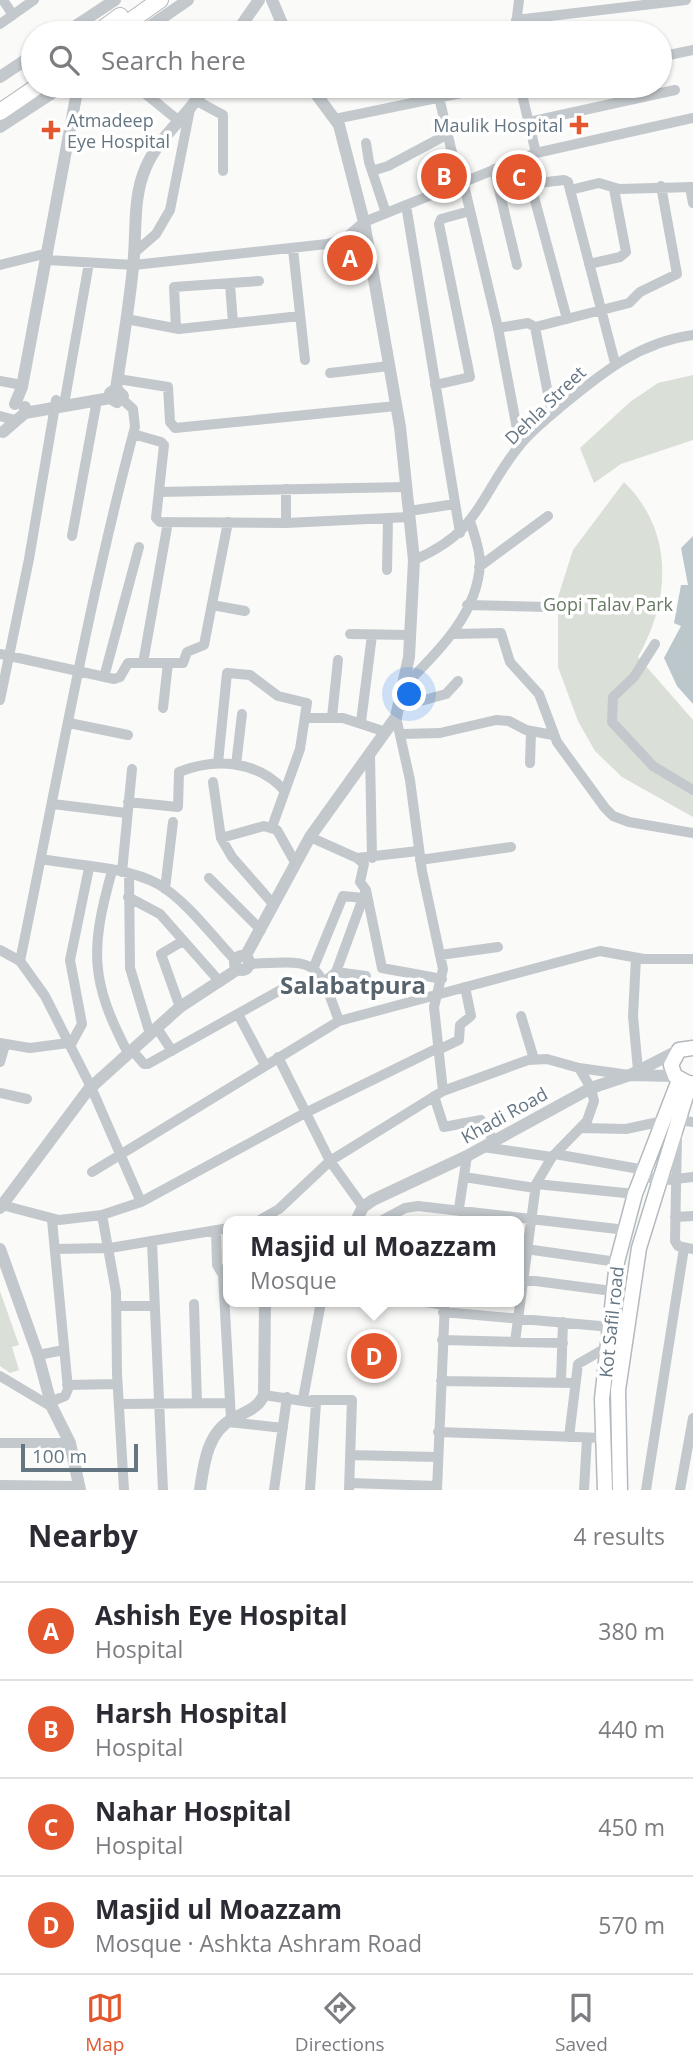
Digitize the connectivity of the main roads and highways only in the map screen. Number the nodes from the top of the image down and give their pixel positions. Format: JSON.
{"nodes":[{"id":1,"x":143,"y":0,"type":"edge"},
{"id":2,"x":160,"y":0,"type":"edge"},
{"id":3,"x":114,"y":21,"type":"edge"},
{"id":4,"x":130,"y":21,"type":"edge"},
{"id":5,"x":21,"y":86,"type":"edge"},
{"id":6,"x":21,"y":98,"type":"edge"},
{"id":7,"x":0,"y":101,"type":"edge"},
{"id":8,"x":0,"y":112,"type":"edge"},
{"id":9,"x":689,"y":1047,"type":"edge"},
{"id":10,"x":684,"y":1080,"type":"edge"},
{"id":11,"x":673,"y":1122,"type":"junction"},
{"id":12,"x":605,"y":1490,"type":"edge"},
{"id":13,"x":620,"y":1490,"type":"edge"}],
"edges":[{"from":1,"to":3,"type":"highway"},
{"from":2,"to":4,"type":"highway"},
{"from":5,"to":7,"type":"highway"},
{"from":6,"to":8,"type":"highway"},
{"from":9,"to":10,"type":"main road","name":"Kot Safil road"},
{"from":10,"to":11,"type":"main road","name":"Kot Safil road"},
{"from":11,"to":12,"type":"main road","name":"Kot Safil road"},
{"from":11,"to":13,"type":"main road","name":"Kot Safil road"}]}
